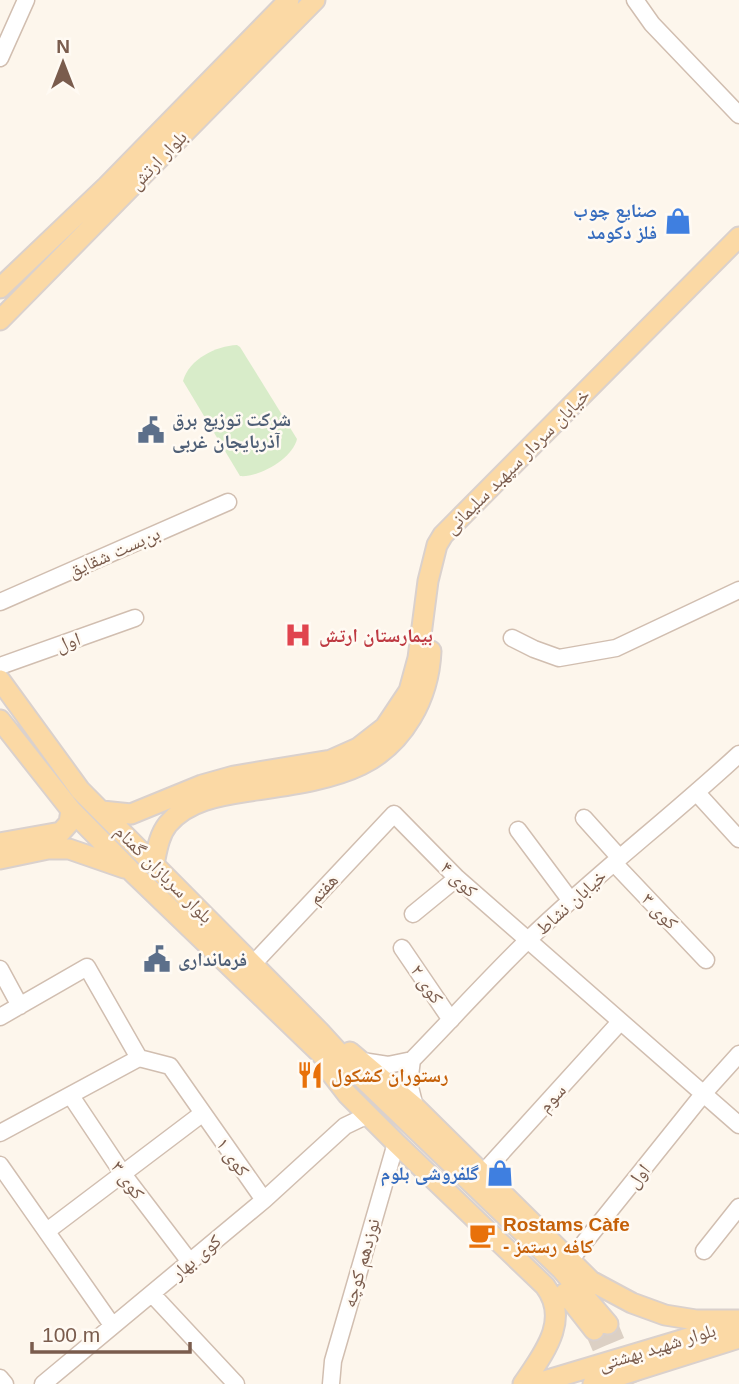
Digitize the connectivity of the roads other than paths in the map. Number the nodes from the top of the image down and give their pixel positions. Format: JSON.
{"nodes":[{"id":1,"x":26,"y":0,"type":"edge"},
{"id":2,"x":289,"y":0,"type":"edge"},
{"id":3,"x":315,"y":0,"type":"edge"},
{"id":4,"x":635,"y":0,"type":"edge"},
{"id":5,"x":0,"y":58,"type":"edge"},
{"id":6,"x":739,"y":115,"type":"edge"},
{"id":7,"x":113,"y":192,"type":"junction"},
{"id":8,"x":739,"y":236,"type":"edge"},
{"id":9,"x":739,"y":251,"type":"edge"},
{"id":10,"x":31,"y":258,"type":"junction"},
{"id":11,"x":44,"y":274,"type":"junction"},
{"id":12,"x":0,"y":288,"type":"edge"},
{"id":13,"x":0,"y":320,"type":"edge"},
{"id":14,"x":228,"y":502,"type":"dead end"},
{"id":15,"x":739,"y":590,"type":"edge"},
{"id":16,"x":0,"y":602,"type":"edge"},
{"id":17,"x":135,"y":618,"type":"dead end"},
{"id":18,"x":512,"y":638,"type":"dead end"},
{"id":19,"x":0,"y":666,"type":"edge"},
{"id":20,"x":0,"y":680,"type":"edge"},
{"id":21,"x":0,"y":720,"type":"edge"},
{"id":22,"x":739,"y":754,"type":"edge"},
{"id":23,"x":697,"y":793,"type":"junction"},
{"id":24,"x":71,"y":810,"type":"junction"},
{"id":25,"x":102,"y":811,"type":"junction"},
{"id":26,"x":394,"y":814,"type":"joint"},
{"id":27,"x":584,"y":818,"type":"dead end"},
{"id":28,"x":518,"y":830,"type":"dead end"},
{"id":29,"x":739,"y":839,"type":"edge"},
{"id":30,"x":0,"y":843,"type":"edge"},
{"id":31,"x":0,"y":859,"type":"edge"},
{"id":32,"x":616,"y":860,"type":"junction"},
{"id":33,"x":154,"y":864,"type":"junction"},
{"id":34,"x":130,"y":870,"type":"junction"},
{"id":35,"x":457,"y":878,"type":"junction"},
{"id":36,"x":571,"y":901,"type":"junction"},
{"id":37,"x":413,"y":914,"type":"dead end"},
{"id":38,"x":527,"y":941,"type":"junction"},
{"id":39,"x":402,"y":948,"type":"dead end"},
{"id":40,"x":706,"y":960,"type":"dead end"},
{"id":41,"x":253,"y":964,"type":"junction"},
{"id":42,"x":0,"y":969,"type":"edge"},
{"id":43,"x":20,"y":1006,"type":"junction"},
{"id":44,"x":0,"y":1017,"type":"edge"},
{"id":45,"x":451,"y":1020,"type":"junction"},
{"id":46,"x":620,"y":1022,"type":"junction"},
{"id":47,"x":314,"y":1037,"type":"junction"},
{"id":48,"x":739,"y":1054,"type":"edge"},
{"id":49,"x":139,"y":1058,"type":"junction"},
{"id":50,"x":412,"y":1060,"type":"junction"},
{"id":51,"x":362,"y":1061,"type":"junction"},
{"id":52,"x":704,"y":1093,"type":"junction"},
{"id":53,"x":347,"y":1094,"type":"junction"},
{"id":54,"x":71,"y":1096,"type":"junction"},
{"id":55,"x":415,"y":1107,"type":"junction"},
{"id":56,"x":203,"y":1113,"type":"junction"},
{"id":57,"x":368,"y":1115,"type":"junction"},
{"id":58,"x":739,"y":1125,"type":"edge"},
{"id":59,"x":345,"y":1126,"type":"junction"},
{"id":60,"x":0,"y":1133,"type":"edge"},
{"id":61,"x":396,"y":1143,"type":"junction"},
{"id":62,"x":0,"y":1165,"type":"edge"},
{"id":63,"x":484,"y":1173,"type":"junction"},
{"id":64,"x":123,"y":1174,"type":"junction"},
{"id":65,"x":264,"y":1200,"type":"junction"},
{"id":66,"x":739,"y":1207,"type":"edge"},
{"id":67,"x":47,"y":1231,"type":"junction"},
{"id":68,"x":704,"y":1251,"type":"dead end"},
{"id":69,"x":571,"y":1259,"type":"junction"},
{"id":70,"x":190,"y":1262,"type":"junction"},
{"id":71,"x":592,"y":1281,"type":"junction"},
{"id":72,"x":152,"y":1294,"type":"junction"},
{"id":73,"x":554,"y":1298,"type":"junction"},
{"id":74,"x":739,"y":1321,"type":"edge"},
{"id":75,"x":112,"y":1325,"type":"junction"},
{"id":76,"x":601,"y":1327,"type":"tunnel mouth"},
{"id":77,"x":739,"y":1338,"type":"edge"},
{"id":78,"x":669,"y":1359,"type":"junction"},
{"id":79,"x":0,"y":1378,"type":"edge"},
{"id":80,"x":599,"y":1378,"type":"edge"},
{"id":81,"x":5,"y":1384,"type":"edge"},
{"id":82,"x":43,"y":1384,"type":"edge"},
{"id":83,"x":236,"y":1384,"type":"edge"},
{"id":84,"x":331,"y":1384,"type":"edge"},
{"id":85,"x":523,"y":1384,"type":"edge"},
{"id":86,"x":534,"y":1384,"type":"edge"},
{"id":87,"x":653,"y":1384,"type":"edge"}],
"edges":[{"from":1,"to":5,"type":"street"},
{"from":2,"to":7,"type":"main road","name":"بلوار ارتش"},
{"from":3,"to":7,"type":"main road","name":"بلوار ارتش"},
{"from":4,"to":6,"type":"street"},
{"from":7,"to":10,"type":"main road","name":"بلوار ارتش"},
{"from":7,"to":11,"type":"main road","name":"بلوار ارتش"},
{"from":8,"to":25,"type":"main road","name":"خیابان سردار سپهبد سلیمانی"},
{"from":9,"to":33,"type":"main road","name":"خیابان سردار سپهبد سلیمانی"},
{"from":10,"to":11,"type":"main road"},
{"from":10,"to":12,"type":"main road","name":"بلوار ارتش"},
{"from":11,"to":13,"type":"main road","name":"بلوار ارتش"},
{"from":14,"to":16,"type":"street","name":"بن‌بست شقایق"},
{"from":15,"to":18,"type":"street"},
{"from":17,"to":19,"type":"street","name":"اول"},
{"from":20,"to":25,"type":"main road","name":"بلوار سربازان گمنام"},
{"from":21,"to":24,"type":"main road","name":"بلوار سربازان گمنام"},
{"from":22,"to":23,"type":"street","name":"خیابان نشاط"},
{"from":23,"to":29,"type":"street"},
{"from":23,"to":32,"type":"street","name":"خیابان نشاط"},
{"from":24,"to":30,"type":"main road"},
{"from":24,"to":34,"type":"main road","name":"بلوار سربازان گمنام"},
{"from":25,"to":33,"type":"main road","name":"بلوار سربازان گمنام"},
{"from":26,"to":35,"type":"street","name":"کوی ۴"},
{"from":26,"to":41,"type":"street","name":"هفتم"},
{"from":27,"to":32,"type":"street","name":"کوی ۳"},
{"from":28,"to":36,"type":"street"},
{"from":31,"to":34,"type":"main road"},
{"from":32,"to":36,"type":"street","name":"خیابان نشاط"},
{"from":32,"to":40,"type":"street","name":"کوی ۳"},
{"from":33,"to":41,"type":"main road","name":"بلوار سربازان گمنام"},
{"from":34,"to":47,"type":"main road","name":"بلوار سربازان گمنام"},
{"from":35,"to":37,"type":"street"},
{"from":35,"to":38,"type":"street","name":"کوی ۴"},
{"from":36,"to":38,"type":"street","name":"خیابان نشاط"},
{"from":38,"to":45,"type":"street","name":"خیابان نشاط"},
{"from":38,"to":46,"type":"street","name":"کوی ۴"},
{"from":39,"to":45,"type":"street","name":"کوی ۲"},
{"from":41,"to":47,"type":"main road","name":"بلوار سربازان گمنام"},
{"from":42,"to":43,"type":"street"},
{"from":43,"to":44,"type":"street"},
{"from":43,"to":49,"type":"street"},
{"from":45,"to":50,"type":"street","name":"خیابان نشاط"},
{"from":46,"to":52,"type":"street","name":"کوی ۴"},
{"from":46,"to":63,"type":"street","name":"سوم"},
{"from":47,"to":51,"type":"main road"},
{"from":47,"to":53,"type":"main road"},
{"from":47,"to":76,"type":"main road","name":"بلوار سربازان گمنام"},
{"from":48,"to":52,"type":"street","name":"اول"},
{"from":49,"to":54,"type":"street"},
{"from":49,"to":56,"type":"street","name":"کوی ۱"},
{"from":50,"to":51,"type":"street"},
{"from":50,"to":55,"type":"street"},
{"from":51,"to":55,"type":"main road"},
{"from":52,"to":58,"type":"street","name":"کوی ۴"},
{"from":52,"to":69,"type":"street","name":"اول"},
{"from":53,"to":57,"type":"main road"},
{"from":53,"to":59,"type":"street"},
{"from":54,"to":60,"type":"street"},
{"from":54,"to":64,"type":"street","name":"کوی ۳"},
{"from":55,"to":63,"type":"main road"},
{"from":56,"to":64,"type":"street"},
{"from":56,"to":65,"type":"street","name":"کوی ۱"},
{"from":57,"to":59,"type":"street","name":"کوی بهار"},
{"from":57,"to":61,"type":"main road"},
{"from":59,"to":65,"type":"street","name":"کوی بهار"},
{"from":61,"to":73,"type":"main road"},
{"from":61,"to":84,"type":"street","name":"نوزدهم کوچه"},
{"from":62,"to":67,"type":"street"},
{"from":63,"to":69,"type":"main road"},
{"from":64,"to":67,"type":"street"},
{"from":64,"to":70,"type":"street","name":"کوی ۳"},
{"from":65,"to":70,"type":"street","name":"کوی بهار"},
{"from":66,"to":68,"type":"street"},
{"from":67,"to":75,"type":"street"},
{"from":69,"to":71,"type":"main road"},
{"from":70,"to":72,"type":"street","name":"کوی بهار"},
{"from":71,"to":73,"type":"main road"},
{"from":71,"to":74,"type":"main road"},
{"from":72,"to":75,"type":"street","name":"کوی بهار"},
{"from":72,"to":83,"type":"street"},
{"from":73,"to":85,"type":"main road"},
{"from":74,"to":80,"type":"main road","name":"بلوار شهید بهشتی"},
{"from":75,"to":82,"type":"street","name":"کوی بهار"},
{"from":77,"to":78,"type":"main road","name":"بلوار شهید بهشتی"},
{"from":78,"to":80,"type":"main road","name":"بلوار شهید بهشتی"},
{"from":78,"to":87,"type":"main road"},
{"from":79,"to":81,"type":"street"},
{"from":80,"to":86,"type":"main road","name":"بلوار شهید بهشتی"}]}
